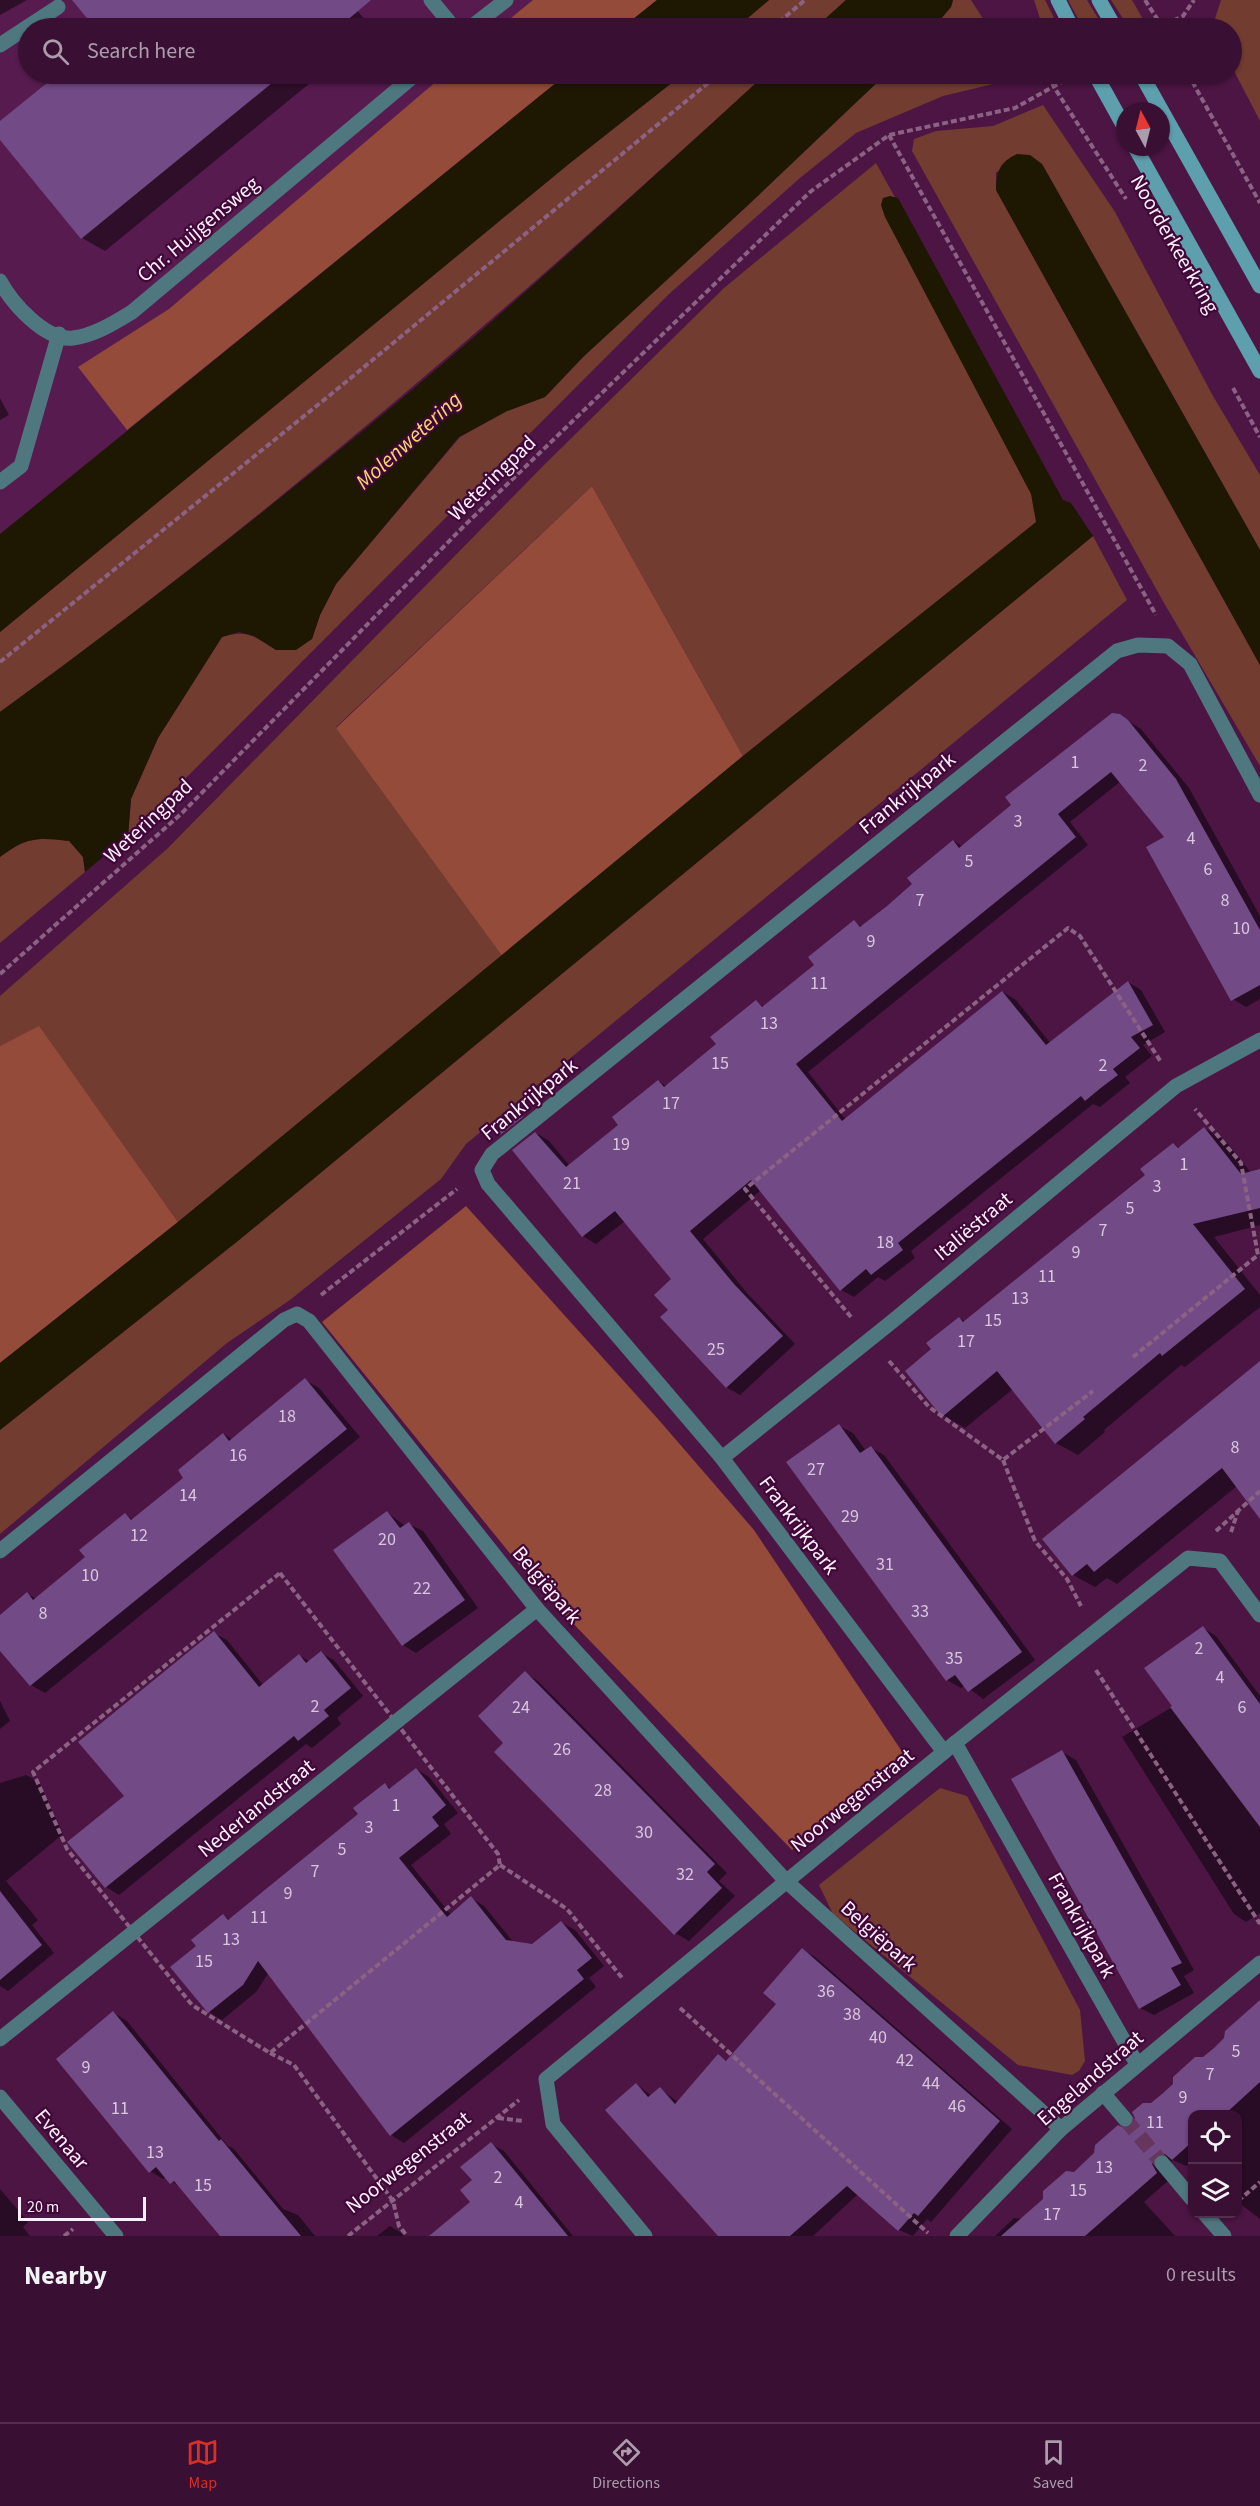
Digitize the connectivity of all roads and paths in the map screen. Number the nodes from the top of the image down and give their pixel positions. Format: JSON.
{"nodes":[{"id":1,"x":431,"y":0,"type":"edge"},
{"id":2,"x":506,"y":0,"type":"edge"},
{"id":3,"x":805,"y":0,"type":"edge"},
{"id":4,"x":1058,"y":0,"type":"edge"},
{"id":5,"x":1099,"y":0,"type":"edge"},
{"id":6,"x":1145,"y":0,"type":"edge"},
{"id":7,"x":1194,"y":0,"type":"edge"},
{"id":8,"x":58,"y":7,"type":"dead end"},
{"id":9,"x":41,"y":18,"type":"edge"},
{"id":10,"x":446,"y":18,"type":"edge"},
{"id":11,"x":483,"y":18,"type":"edge"},
{"id":12,"x":784,"y":18,"type":"edge"},
{"id":13,"x":1067,"y":18,"type":"edge"},
{"id":14,"x":1109,"y":18,"type":"edge"},
{"id":15,"x":1157,"y":18,"type":"edge"},
{"id":16,"x":1179,"y":18,"type":"edge"},
{"id":17,"x":18,"y":33,"type":"edge"},
{"id":18,"x":0,"y":45,"type":"edge"},
{"id":19,"x":404,"y":84,"type":"edge"},
{"id":20,"x":707,"y":84,"type":"edge"},
{"id":21,"x":1053,"y":84,"type":"edge"},
{"id":22,"x":1101,"y":84,"type":"edge"},
{"id":23,"x":1147,"y":84,"type":"edge"},
{"id":24,"x":1194,"y":84,"type":"edge"},
{"id":25,"x":1054,"y":87,"type":"junction"},
{"id":26,"x":1116,"y":112,"type":"edge"},
{"id":27,"x":890,"y":135,"type":"junction"},
{"id":28,"x":1140,"y":156,"type":"edge"},
{"id":29,"x":1128,"y":202,"type":"dead end"},
{"id":30,"x":1260,"y":203,"type":"edge"},
{"id":31,"x":0,"y":281,"type":"edge"},
{"id":32,"x":1260,"y":286,"type":"edge"},
{"id":33,"x":59,"y":334,"type":"junction"},
{"id":34,"x":1260,"y":371,"type":"edge"},
{"id":35,"x":1232,"y":386,"type":"dead end"},
{"id":36,"x":1260,"y":437,"type":"edge"},
{"id":37,"x":0,"y":482,"type":"edge"},
{"id":38,"x":1168,"y":646,"type":"junction"},
{"id":39,"x":0,"y":662,"type":"edge"},
{"id":40,"x":1260,"y":795,"type":"edge"},
{"id":41,"x":0,"y":974,"type":"edge"},
{"id":42,"x":1260,"y":1040,"type":"edge"},
{"id":43,"x":1176,"y":1086,"type":"junction"},
{"id":44,"x":482,"y":1170,"type":"junction"},
{"id":45,"x":1259,"y":1256,"type":"edge"},
{"id":46,"x":297,"y":1314,"type":"junction"},
{"id":47,"x":870,"y":1340,"type":"junction"},
{"id":48,"x":1133,"y":1357,"type":"dead end"},
{"id":49,"x":1093,"y":1391,"type":"dead end"},
{"id":50,"x":722,"y":1458,"type":"junction"},
{"id":51,"x":1004,"y":1460,"type":"junction"},
{"id":52,"x":1260,"y":1491,"type":"edge"},
{"id":53,"x":1239,"y":1509,"type":"dead end"},
{"id":54,"x":0,"y":1551,"type":"edge"},
{"id":55,"x":537,"y":1609,"type":"junction"},
{"id":56,"x":1260,"y":1615,"type":"edge"},
{"id":57,"x":1095,"y":1632,"type":"junction"},
{"id":58,"x":1080,"y":1644,"type":"junction"},
{"id":59,"x":950,"y":1748,"type":"junction"},
{"id":60,"x":500,"y":1865,"type":"dead end"},
{"id":61,"x":786,"y":1881,"type":"junction"},
{"id":62,"x":1260,"y":1924,"type":"edge"},
{"id":63,"x":1260,"y":1963,"type":"edge"},
{"id":64,"x":657,"y":1988,"type":"junction"},
{"id":65,"x":641,"y":2001,"type":"junction"},
{"id":66,"x":0,"y":2039,"type":"edge"},
{"id":67,"x":270,"y":2053,"type":"dead end"},
{"id":68,"x":1137,"y":2064,"type":"junction"},
{"id":69,"x":1103,"y":2093,"type":"junction"},
{"id":70,"x":0,"y":2097,"type":"edge"},
{"id":71,"x":1125,"y":2119,"type":"tunnel mouth"},
{"id":72,"x":493,"y":2121,"type":"dead end"},
{"id":73,"x":1060,"y":2129,"type":"junction"},
{"id":74,"x":1162,"y":2163,"type":"tunnel mouth"},
{"id":75,"x":1260,"y":2182,"type":"edge"},
{"id":76,"x":1188,"y":2194,"type":"edge"},
{"id":77,"x":1242,"y":2198,"type":"edge"},
{"id":78,"x":393,"y":2201,"type":"junction"},
{"id":79,"x":1208,"y":2218,"type":"edge"},
{"id":80,"x":116,"y":2236,"type":"edge"},
{"id":81,"x":348,"y":2236,"type":"edge"},
{"id":82,"x":408,"y":2236,"type":"edge"},
{"id":83,"x":645,"y":2236,"type":"edge"},
{"id":84,"x":931,"y":2236,"type":"edge"},
{"id":85,"x":957,"y":2236,"type":"edge"},
{"id":86,"x":1224,"y":2236,"type":"edge"}],
"edges":[{"from":1,"to":10,"type":"street"},
{"from":2,"to":11,"type":"street"},
{"from":3,"to":12,"type":"path"},
{"from":4,"to":13,"type":"street"},
{"from":5,"to":14,"type":"street"},
{"from":6,"to":15,"type":"path"},
{"from":7,"to":16,"type":"path"},
{"from":8,"to":9,"type":"street"},
{"from":17,"to":18,"type":"street"},
{"from":19,"to":33,"type":"street","name":"Chr. Huijgensweg"},
{"from":20,"to":39,"type":"path"},
{"from":21,"to":25,"type":"path","name":"Noorderkeerkring"},
{"from":22,"to":26,"type":"street"},
{"from":23,"to":32,"type":"street"},
{"from":24,"to":30,"type":"path"},
{"from":25,"to":27,"type":"path","name":"Weteringpad"},
{"from":25,"to":29,"type":"path","name":"Noorderkeerkring"},
{"from":27,"to":38,"type":"path"},
{"from":27,"to":41,"type":"path","name":"Weteringpad"},
{"from":28,"to":34,"type":"street","name":"Noorderkeerkring"},
{"from":31,"to":33,"type":"street","name":"Chr. Huijgensweg"},
{"from":33,"to":37,"type":"street"},
{"from":35,"to":36,"type":"path"},
{"from":38,"to":40,"type":"street"},
{"from":38,"to":44,"type":"street","name":"Frankrijkpark"},
{"from":42,"to":43,"type":"street","name":"Italiëstraat"},
{"from":43,"to":45,"type":"path"},
{"from":43,"to":47,"type":"street","name":"Italiëstraat"},
{"from":43,"to":47,"type":"path"},
{"from":44,"to":46,"type":"path"},
{"from":44,"to":50,"type":"street","name":"Frankrijkpark"},
{"from":45,"to":48,"type":"path"},
{"from":46,"to":54,"type":"street"},
{"from":46,"to":55,"type":"street","name":"Belgiëpark"},
{"from":47,"to":50,"type":"street","name":"Italiëstraat"},
{"from":47,"to":51,"type":"path"},
{"from":49,"to":51,"type":"path"},
{"from":50,"to":59,"type":"street","name":"Frankrijkpark"},
{"from":51,"to":57,"type":"path"},
{"from":52,"to":53,"type":"path"},
{"from":55,"to":61,"type":"street","name":"Belgiëpark"},
{"from":55,"to":66,"type":"street","name":"Nederlandstraat"},
{"from":56,"to":57,"type":"street","name":"Noorwegenstraat"},
{"from":57,"to":58,"type":"street","name":"Noorwegenstraat"},
{"from":58,"to":59,"type":"street","name":"Noorwegenstraat"},
{"from":58,"to":62,"type":"path"},
{"from":59,"to":61,"type":"street","name":"Noorwegenstraat"},
{"from":59,"to":68,"type":"street","name":"Frankrijkpark"},
{"from":60,"to":65,"type":"path"},
{"from":61,"to":64,"type":"street","name":"Noorwegenstraat"},
{"from":61,"to":73,"type":"street","name":"Belgiëpark"},
{"from":63,"to":68,"type":"street","name":"Engelandstraat"},
{"from":64,"to":65,"type":"street","name":"Noorwegenstraat"},
{"from":64,"to":84,"type":"path"},
{"from":65,"to":83,"type":"street","name":"Noorwegenstraat"},
{"from":67,"to":78,"type":"path"},
{"from":68,"to":69,"type":"street","name":"Engelandstraat"},
{"from":69,"to":71,"type":"street"},
{"from":69,"to":73,"type":"street","name":"Engelandstraat"},
{"from":70,"to":80,"type":"street","name":"Evenaar"},
{"from":72,"to":78,"type":"path","name":"Noorwegenstraat"},
{"from":73,"to":85,"type":"street","name":"Engelandstraat"},
{"from":74,"to":76,"type":"street"},
{"from":75,"to":77,"type":"path"},
{"from":78,"to":81,"type":"path","name":"Noorwegenstraat"},
{"from":78,"to":82,"type":"path"},
{"from":79,"to":86,"type":"street"}]}
